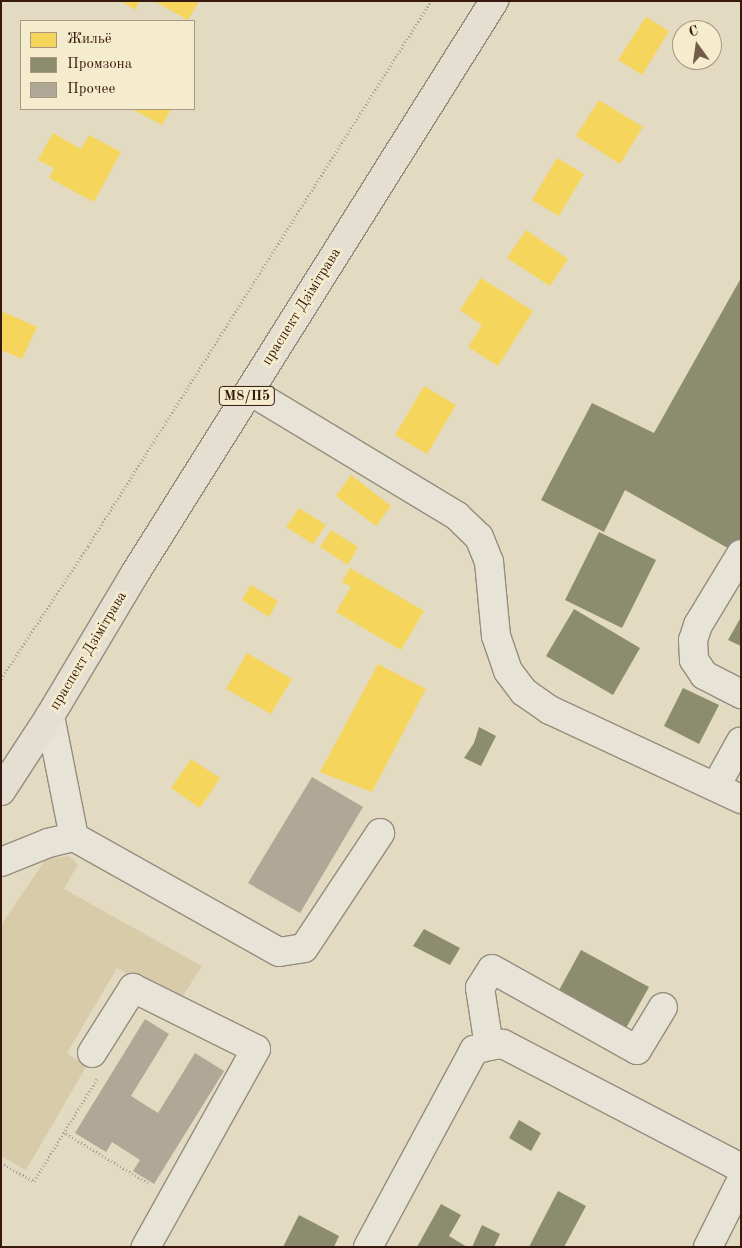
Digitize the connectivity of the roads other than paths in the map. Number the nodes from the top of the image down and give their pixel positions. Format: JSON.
{"nodes":[{"id":1,"x":494,"y":1,"type":"edge"},
{"id":2,"x":250,"y":391,"type":"junction"},
{"id":3,"x":741,"y":554,"type":"edge"},
{"id":4,"x":741,"y":694,"type":"edge"},
{"id":5,"x":50,"y":716,"type":"junction"},
{"id":6,"x":741,"y":741,"type":"edge"},
{"id":7,"x":716,"y":786,"type":"junction"},
{"id":8,"x":1,"y":791,"type":"edge"},
{"id":9,"x":741,"y":799,"type":"edge"},
{"id":10,"x":380,"y":833,"type":"dead end"},
{"id":11,"x":74,"y":837,"type":"junction"},
{"id":12,"x":1,"y":862,"type":"edge"},
{"id":13,"x":663,"y":1007,"type":"dead end"},
{"id":14,"x":489,"y":1046,"type":"junction"},
{"id":15,"x":92,"y":1053,"type":"road end"},
{"id":16,"x":741,"y":1168,"type":"edge"},
{"id":17,"x":741,"y":1181,"type":"edge"},
{"id":18,"x":146,"y":1247,"type":"edge"},
{"id":19,"x":368,"y":1247,"type":"edge"},
{"id":20,"x":708,"y":1247,"type":"edge"}],
"edges":[{"from":1,"to":2,"type":"main road","name":"праспект Дзімітрава","number":"М8/П5"},
{"from":2,"to":5,"type":"main road","name":"праспект Дзімітрава","number":"М8/П5"},
{"from":2,"to":7,"type":"lane"},
{"from":3,"to":4,"type":"lane"},
{"from":5,"to":8,"type":"main road","name":"праспект Дзімітрава","number":"М8/П5"},
{"from":5,"to":11,"type":"lane"},
{"from":6,"to":7,"type":"lane"},
{"from":7,"to":9,"type":"lane"},
{"from":10,"to":11,"type":"lane"},
{"from":11,"to":12,"type":"lane"},
{"from":13,"to":14,"type":"lane"},
{"from":14,"to":16,"type":"lane"},
{"from":14,"to":19,"type":"lane"},
{"from":15,"to":18,"type":"lane"},
{"from":17,"to":20,"type":"lane"}]}
